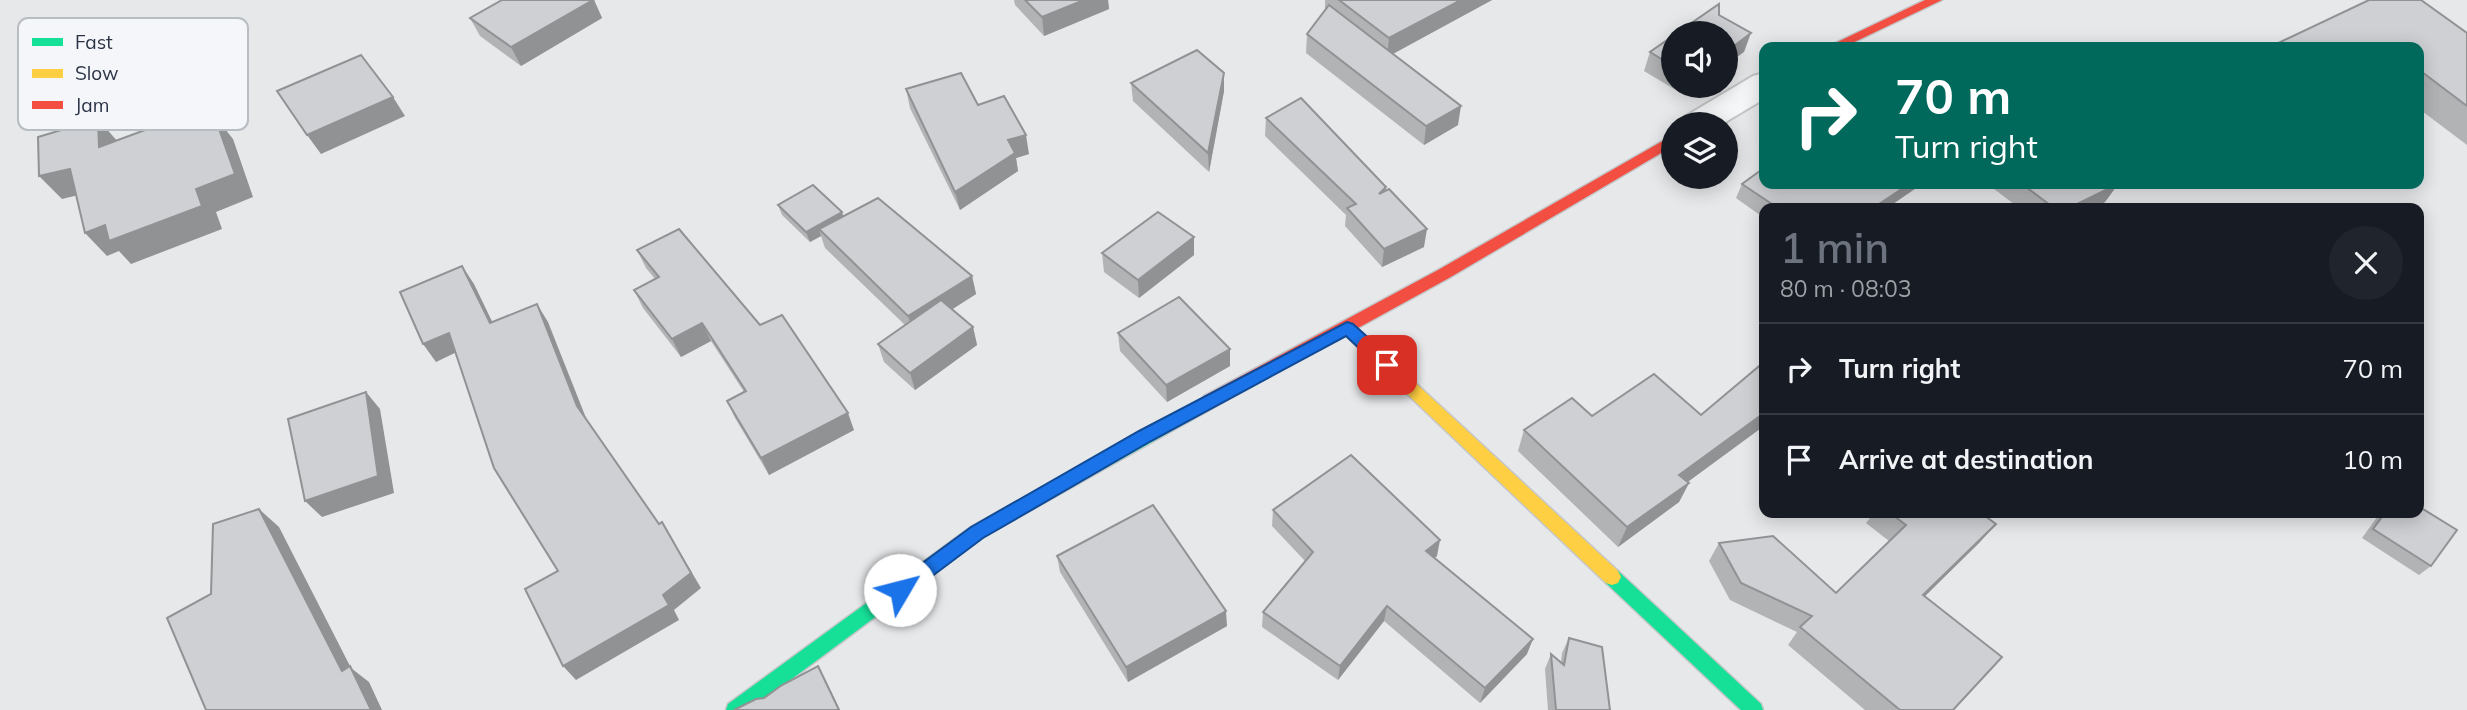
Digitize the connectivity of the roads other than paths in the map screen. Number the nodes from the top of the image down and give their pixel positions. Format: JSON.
{"nodes":[{"id":1,"x":1936,"y":0,"type":"edge"},
{"id":2,"x":1844,"y":42,"type":"edge"},
{"id":3,"x":1759,"y":87,"type":"edge"},
{"id":4,"x":1718,"y":112,"type":"edge"},
{"id":5,"x":1661,"y":147,"type":"edge"},
{"id":6,"x":1347,"y":328,"type":"junction"},
{"id":7,"x":735,"y":710,"type":"edge"},
{"id":8,"x":1754,"y":710,"type":"edge"}],
"edges":[{"from":1,"to":2,"type":"street"},
{"from":3,"to":4,"type":"street"},
{"from":5,"to":6,"type":"street"},
{"from":6,"to":7,"type":"street"},
{"from":6,"to":8,"type":"street"}]}
